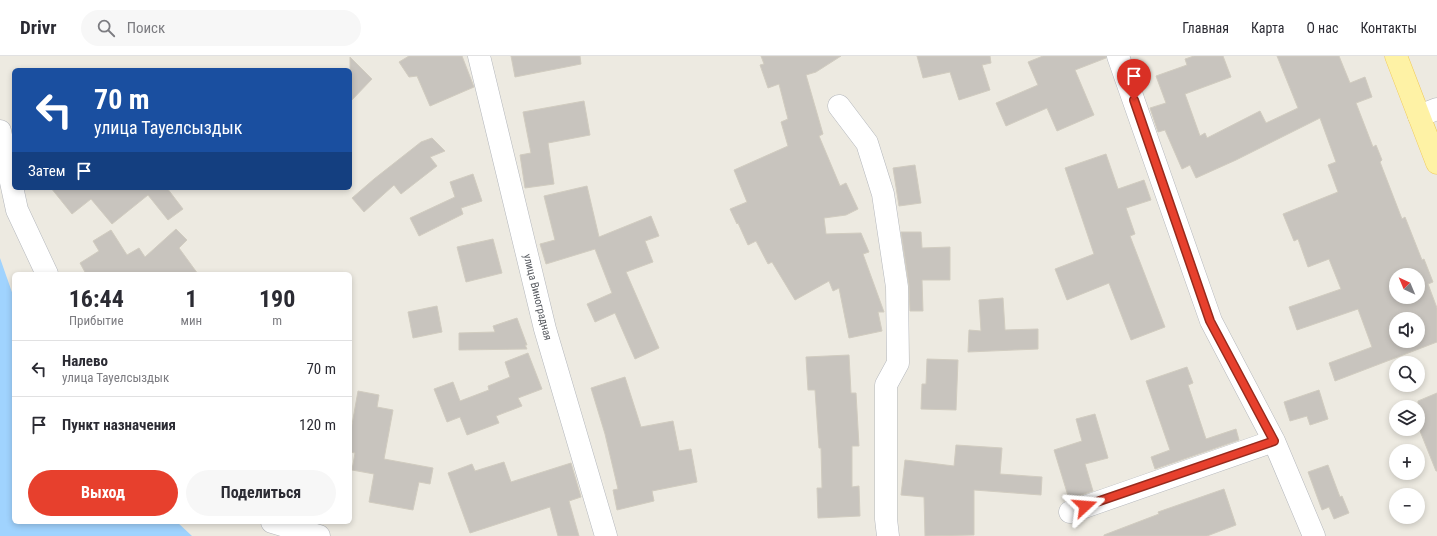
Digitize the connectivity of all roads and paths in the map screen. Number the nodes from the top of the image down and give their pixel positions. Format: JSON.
{"nodes":[{"id":1,"x":479,"y":56,"type":"edge"},
{"id":2,"x":1118,"y":56,"type":"edge"},
{"id":3,"x":1396,"y":56,"type":"edge"},
{"id":4,"x":839,"y":106,"type":"dead end"},
{"id":5,"x":1428,"y":112,"type":"edge"},
{"id":6,"x":0,"y":131,"type":"edge"},
{"id":7,"x":1437,"y":163,"type":"edge"},
{"id":8,"x":12,"y":187,"type":"edge"},
{"id":9,"x":13,"y":190,"type":"edge"},
{"id":10,"x":46,"y":272,"type":"edge"},
{"id":11,"x":1274,"y":441,"type":"junction"},
{"id":12,"x":1070,"y":512,"type":"dead end"},
{"id":13,"x":279,"y":524,"type":"edge"},
{"id":14,"x":319,"y":536,"type":"edge"},
{"id":15,"x":606,"y":536,"type":"edge"},
{"id":16,"x":888,"y":536,"type":"edge"},
{"id":17,"x":1314,"y":536,"type":"edge"}],
"edges":[{"from":1,"to":15,"type":"street","name":"улица Виноградная"},
{"from":2,"to":11,"type":"street"},
{"from":3,"to":5,"type":"main road"},
{"from":4,"to":16,"type":"street"},
{"from":5,"to":7,"type":"main road"},
{"from":6,"to":8,"type":"street"},
{"from":9,"to":10,"type":"street"},
{"from":11,"to":12,"type":"street"},
{"from":11,"to":17,"type":"street"},
{"from":13,"to":14,"type":"street"}]}
